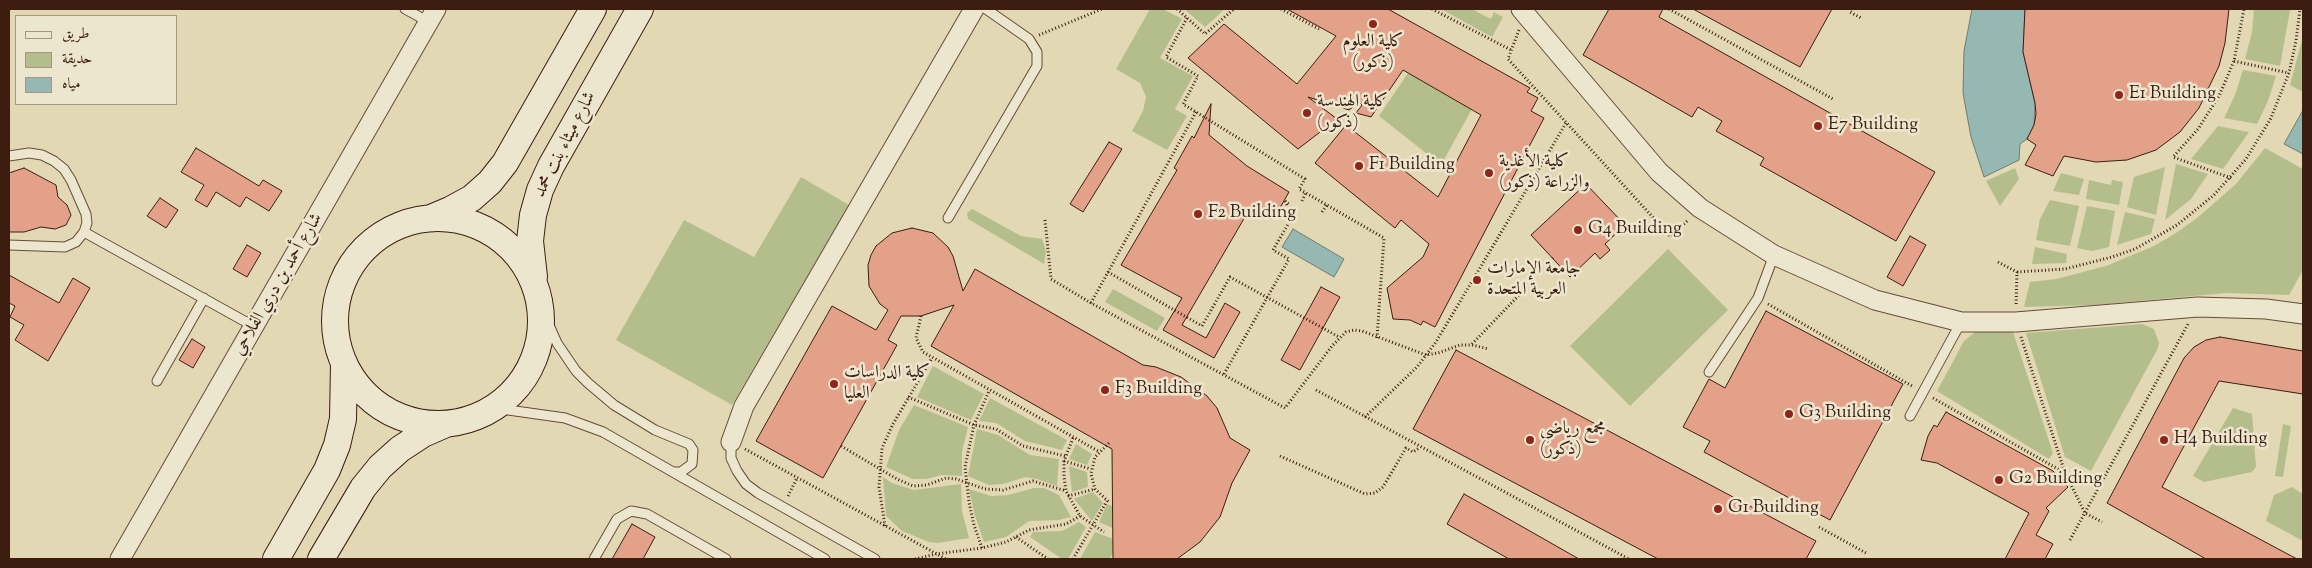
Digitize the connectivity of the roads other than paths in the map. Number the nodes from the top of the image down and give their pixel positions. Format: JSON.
{"nodes":[{"id":1,"x":405,"y":9,"type":"edge"},
{"id":2,"x":594,"y":9,"type":"edge"},
{"id":3,"x":640,"y":9,"type":"edge"},
{"id":4,"x":974,"y":9,"type":"edge"},
{"id":5,"x":986,"y":9,"type":"edge"},
{"id":6,"x":1523,"y":11,"type":"edge"},
{"id":7,"x":432,"y":15,"type":"edge"},
{"id":8,"x":9,"y":156,"type":"edge"},
{"id":9,"x":948,"y":218,"type":"dead end"},
{"id":10,"x":428,"y":219,"type":"junction"},
{"id":11,"x":84,"y":232,"type":"junction"},
{"id":12,"x":9,"y":244,"type":"edge"},
{"id":13,"x":1774,"y":255,"type":"junction"},
{"id":14,"x":204,"y":298,"type":"junction"},
{"id":15,"x":539,"y":300,"type":"junction"},
{"id":16,"x":2303,"y":314,"type":"edge"},
{"id":17,"x":1961,"y":322,"type":"junction"},
{"id":18,"x":255,"y":327,"type":"junction"},
{"id":19,"x":344,"y":364,"type":"junction"},
{"id":20,"x":1708,"y":372,"type":"dead end"},
{"id":21,"x":157,"y":381,"type":"dead end"},
{"id":22,"x":494,"y":408,"type":"junction"},
{"id":23,"x":1910,"y":416,"type":"dead end"},
{"id":24,"x":447,"y":424,"type":"junction"},
{"id":25,"x":732,"y":442,"type":"joint"},
{"id":26,"x":674,"y":472,"type":"junction"},
{"id":27,"x":120,"y":559,"type":"edge"},
{"id":28,"x":276,"y":559,"type":"edge"},
{"id":29,"x":321,"y":559,"type":"edge"},
{"id":30,"x":594,"y":559,"type":"edge"},
{"id":31,"x":726,"y":559,"type":"edge"},
{"id":32,"x":826,"y":559,"type":"edge"},
{"id":33,"x":875,"y":559,"type":"edge"}],
"edges":[{"from":1,"to":7,"type":"lane"},
{"from":2,"to":10,"type":"main road"},
{"from":3,"to":15,"type":"main road","name":"شارع ميثاء بنت محمد"},
{"from":4,"to":25,"type":"street"},
{"from":5,"to":9,"type":"lane"},
{"from":6,"to":13,"type":"street"},
{"from":7,"to":18,"type":"street","name":"شارع أحمد بن دري الفلاحي"},
{"from":8,"to":11,"type":"lane"},
{"from":10,"to":15,"type":"main road"},
{"from":10,"to":19,"type":"main road"},
{"from":11,"to":12,"type":"lane"},
{"from":11,"to":14,"type":"lane"},
{"from":13,"to":17,"type":"street"},
{"from":13,"to":20,"type":"lane"},
{"from":14,"to":18,"type":"lane"},
{"from":14,"to":21,"type":"lane"},
{"from":15,"to":22,"type":"main road"},
{"from":15,"to":26,"type":"lane"},
{"from":16,"to":17,"type":"street"},
{"from":17,"to":23,"type":"lane"},
{"from":18,"to":27,"type":"street","name":"شارع أحمد بن دري الفلاحي"},
{"from":19,"to":24,"type":"main road"},
{"from":19,"to":28,"type":"main road"},
{"from":22,"to":24,"type":"main road"},
{"from":22,"to":26,"type":"lane"},
{"from":24,"to":29,"type":"main road"},
{"from":25,"to":33,"type":"lane"},
{"from":26,"to":32,"type":"lane"},
{"from":30,"to":31,"type":"lane"}]}
